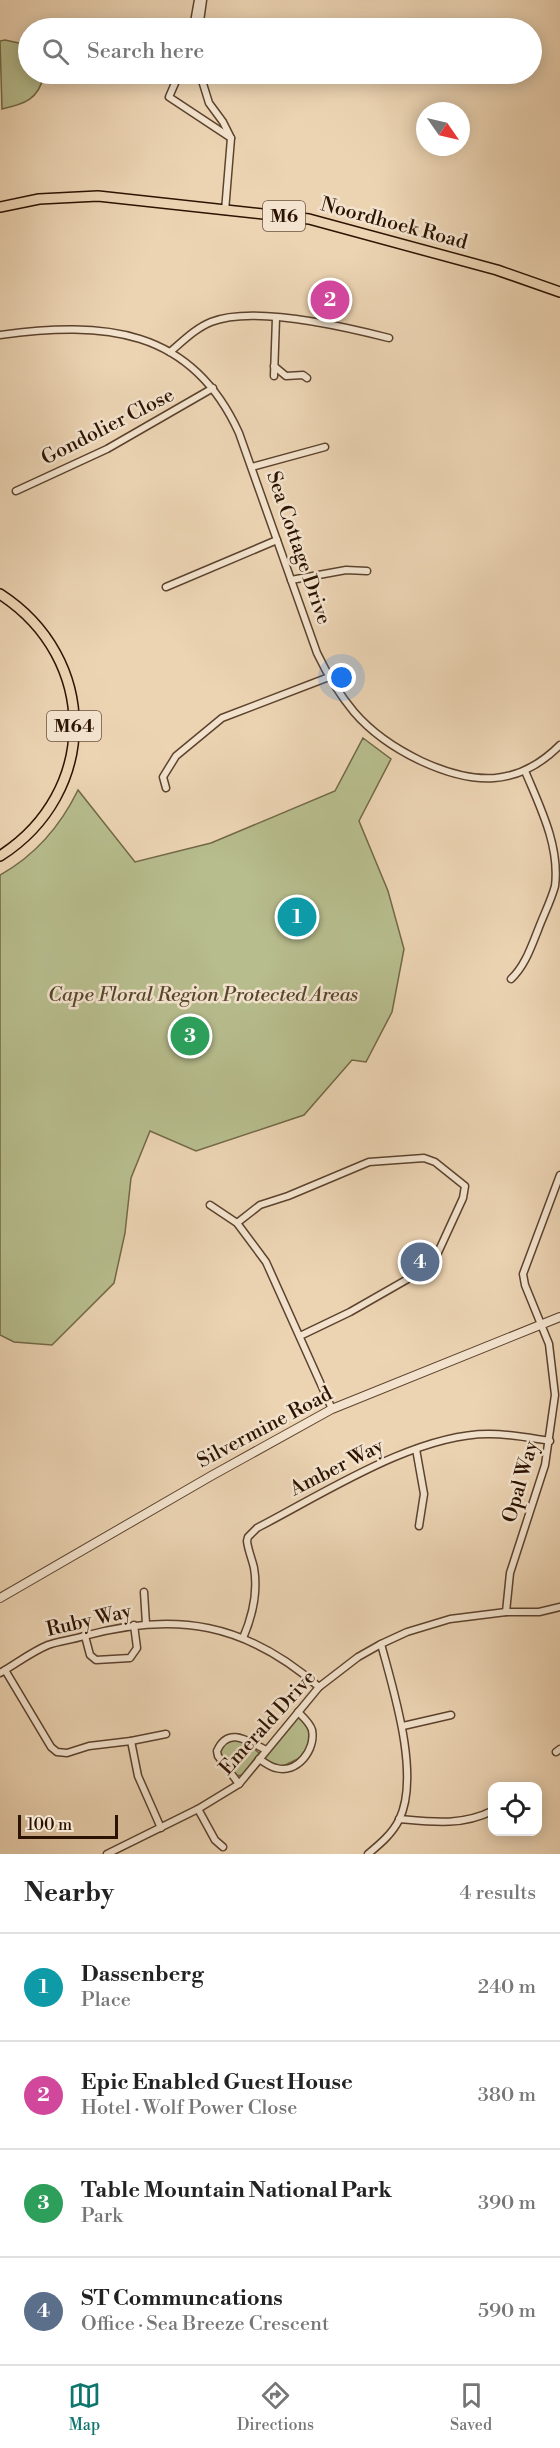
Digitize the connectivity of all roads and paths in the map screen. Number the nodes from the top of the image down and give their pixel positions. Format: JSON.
{"nodes":[{"id":1,"x":198,"y":0,"type":"edge"},
{"id":2,"x":203,"y":0,"type":"edge"},
{"id":3,"x":195,"y":18,"type":"edge"},
{"id":4,"x":200,"y":18,"type":"edge"},
{"id":5,"x":175,"y":84,"type":"edge"},
{"id":6,"x":203,"y":84,"type":"edge"},
{"id":7,"x":231,"y":138,"type":"junction"},
{"id":8,"x":0,"y":207,"type":"edge"},
{"id":9,"x":225,"y":211,"type":"junction"},
{"id":10,"x":560,"y":292,"type":"edge"},
{"id":11,"x":276,"y":318,"type":"junction"},
{"id":12,"x":0,"y":335,"type":"edge"},
{"id":13,"x":389,"y":338,"type":"dead end"},
{"id":14,"x":170,"y":352,"type":"junction"},
{"id":15,"x":274,"y":366,"type":"junction"},
{"id":16,"x":274,"y":376,"type":"dead end"},
{"id":17,"x":308,"y":378,"type":"dead end"},
{"id":18,"x":213,"y":388,"type":"junction"},
{"id":19,"x":325,"y":447,"type":"dead end"},
{"id":20,"x":252,"y":467,"type":"junction"},
{"id":21,"x":16,"y":491,"type":"dead end"},
{"id":22,"x":277,"y":540,"type":"junction"},
{"id":23,"x":367,"y":571,"type":"dead end"},
{"id":24,"x":291,"y":580,"type":"junction"},
{"id":25,"x":166,"y":587,"type":"dead end"},
{"id":26,"x":0,"y":594,"type":"edge"},
{"id":27,"x":329,"y":677,"type":"junction"},
{"id":28,"x":560,"y":745,"type":"edge"},
{"id":29,"x":525,"y":771,"type":"junction"},
{"id":30,"x":166,"y":788,"type":"dead end"},
{"id":31,"x":0,"y":856,"type":"edge"},
{"id":32,"x":512,"y":979,"type":"dead end"},
{"id":33,"x":560,"y":1175,"type":"edge"},
{"id":34,"x":210,"y":1204,"type":"dead end"},
{"id":35,"x":237,"y":1223,"type":"junction"},
{"id":36,"x":560,"y":1317,"type":"edge"},
{"id":37,"x":542,"y":1324,"type":"junction"},
{"id":38,"x":300,"y":1336,"type":"junction"},
{"id":39,"x":558,"y":1394,"type":"edge"},
{"id":40,"x":332,"y":1408,"type":"junction"},
{"id":41,"x":550,"y":1441,"type":"junction"},
{"id":42,"x":416,"y":1449,"type":"junction"},
{"id":43,"x":419,"y":1526,"type":"dead end"},
{"id":44,"x":144,"y":1593,"type":"dead end"},
{"id":45,"x":0,"y":1598,"type":"edge"},
{"id":46,"x":560,"y":1607,"type":"edge"},
{"id":47,"x":506,"y":1612,"type":"junction"},
{"id":48,"x":146,"y":1624,"type":"junction"},
{"id":49,"x":134,"y":1625,"type":"junction"},
{"id":50,"x":85,"y":1636,"type":"junction"},
{"id":51,"x":243,"y":1638,"type":"junction"},
{"id":52,"x":381,"y":1644,"type":"junction"},
{"id":53,"x":2,"y":1671,"type":"edge"},
{"id":54,"x":319,"y":1687,"type":"junction"},
{"id":55,"x":298,"y":1712,"type":"junction"},
{"id":56,"x":451,"y":1715,"type":"dead end"},
{"id":57,"x":403,"y":1726,"type":"junction"},
{"id":58,"x":166,"y":1734,"type":"dead end"},
{"id":59,"x":131,"y":1741,"type":"junction"},
{"id":60,"x":266,"y":1750,"type":"junction"},
{"id":61,"x":259,"y":1759,"type":"junction"},
{"id":62,"x":239,"y":1784,"type":"junction"},
{"id":63,"x":198,"y":1809,"type":"junction"},
{"id":64,"x":488,"y":1813,"type":"edge"},
{"id":65,"x":399,"y":1820,"type":"junction"},
{"id":66,"x":161,"y":1828,"type":"junction"},
{"id":67,"x":224,"y":1847,"type":"dead end"},
{"id":68,"x":111,"y":1853,"type":"edge"},
{"id":69,"x":368,"y":1854,"type":"edge"}],
"edges":[{"from":1,"to":3,"type":"street"},
{"from":2,"to":4,"type":"street"},
{"from":5,"to":7,"type":"street"},
{"from":6,"to":7,"type":"street"},
{"from":7,"to":9,"type":"street"},
{"from":8,"to":9,"type":"main road","name":"Noordhoek Road","number":"M6"},
{"from":9,"to":10,"type":"main road","name":"Noordhoek Road","number":"M6"},
{"from":11,"to":13,"type":"street"},
{"from":11,"to":14,"type":"street"},
{"from":11,"to":15,"type":"street"},
{"from":12,"to":14,"type":"street","name":"Sea Cottage Drive"},
{"from":14,"to":18,"type":"street","name":"Sea Cottage Drive"},
{"from":15,"to":16,"type":"street"},
{"from":15,"to":17,"type":"street"},
{"from":18,"to":20,"type":"street","name":"Sea Cottage Drive"},
{"from":18,"to":21,"type":"street","name":"Gondolier Close"},
{"from":19,"to":20,"type":"street"},
{"from":20,"to":22,"type":"street","name":"Sea Cottage Drive"},
{"from":22,"to":24,"type":"street","name":"Sea Cottage Drive"},
{"from":22,"to":25,"type":"street"},
{"from":23,"to":24,"type":"street"},
{"from":24,"to":27,"type":"street","name":"Sea Cottage Drive"},
{"from":26,"to":31,"type":"main road","number":"M64"},
{"from":27,"to":29,"type":"street","name":"Sea Cottage Drive"},
{"from":27,"to":30,"type":"street"},
{"from":28,"to":29,"type":"street","name":"Sea Cottage Drive"},
{"from":29,"to":32,"type":"street"},
{"from":33,"to":37,"type":"street","name":"Opal Way"},
{"from":34,"to":35,"type":"street"},
{"from":35,"to":38,"type":"street"},
{"from":35,"to":38,"type":"street"},
{"from":36,"to":37,"type":"street","name":"Silvermine Road"},
{"from":37,"to":39,"type":"street","name":"Opal Way"},
{"from":37,"to":40,"type":"street","name":"Silvermine Road"},
{"from":38,"to":40,"type":"street"},
{"from":39,"to":41,"type":"street","name":"Opal Way"},
{"from":40,"to":45,"type":"street","name":"Silvermine Road"},
{"from":41,"to":42,"type":"street","name":"Amber Way"},
{"from":41,"to":47,"type":"street","name":"Opal Way"},
{"from":42,"to":43,"type":"street"},
{"from":42,"to":51,"type":"street","name":"Amber Way"},
{"from":44,"to":48,"type":"street"},
{"from":46,"to":47,"type":"street","name":"Emerald Drive"},
{"from":47,"to":52,"type":"street","name":"Emerald Drive"},
{"from":48,"to":49,"type":"street","name":"Ruby Way"},
{"from":48,"to":51,"type":"street","name":"Ruby Way"},
{"from":49,"to":50,"type":"street","name":"Ruby Way"},
{"from":49,"to":50,"type":"street"},
{"from":50,"to":53,"type":"street","name":"Ruby Way"},
{"from":51,"to":54,"type":"street","name":"Ruby Way"},
{"from":52,"to":54,"type":"street","name":"Emerald Drive"},
{"from":52,"to":57,"type":"street"},
{"from":53,"to":59,"type":"street"},
{"from":54,"to":55,"type":"street","name":"Emerald Drive"},
{"from":55,"to":60,"type":"street","name":"Emerald Drive"},
{"from":55,"to":61,"type":"street"},
{"from":56,"to":57,"type":"street"},
{"from":57,"to":65,"type":"street"},
{"from":58,"to":59,"type":"street"},
{"from":59,"to":66,"type":"street"},
{"from":60,"to":61,"type":"street","name":"Emerald Drive"},
{"from":60,"to":62,"type":"street"},
{"from":61,"to":62,"type":"street","name":"Emerald Drive"},
{"from":62,"to":63,"type":"street","name":"Emerald Drive"},
{"from":63,"to":66,"type":"street","name":"Emerald Drive"},
{"from":63,"to":67,"type":"street"},
{"from":64,"to":65,"type":"street"},
{"from":65,"to":69,"type":"street"},
{"from":66,"to":68,"type":"street","name":"Emerald Drive"}]}
